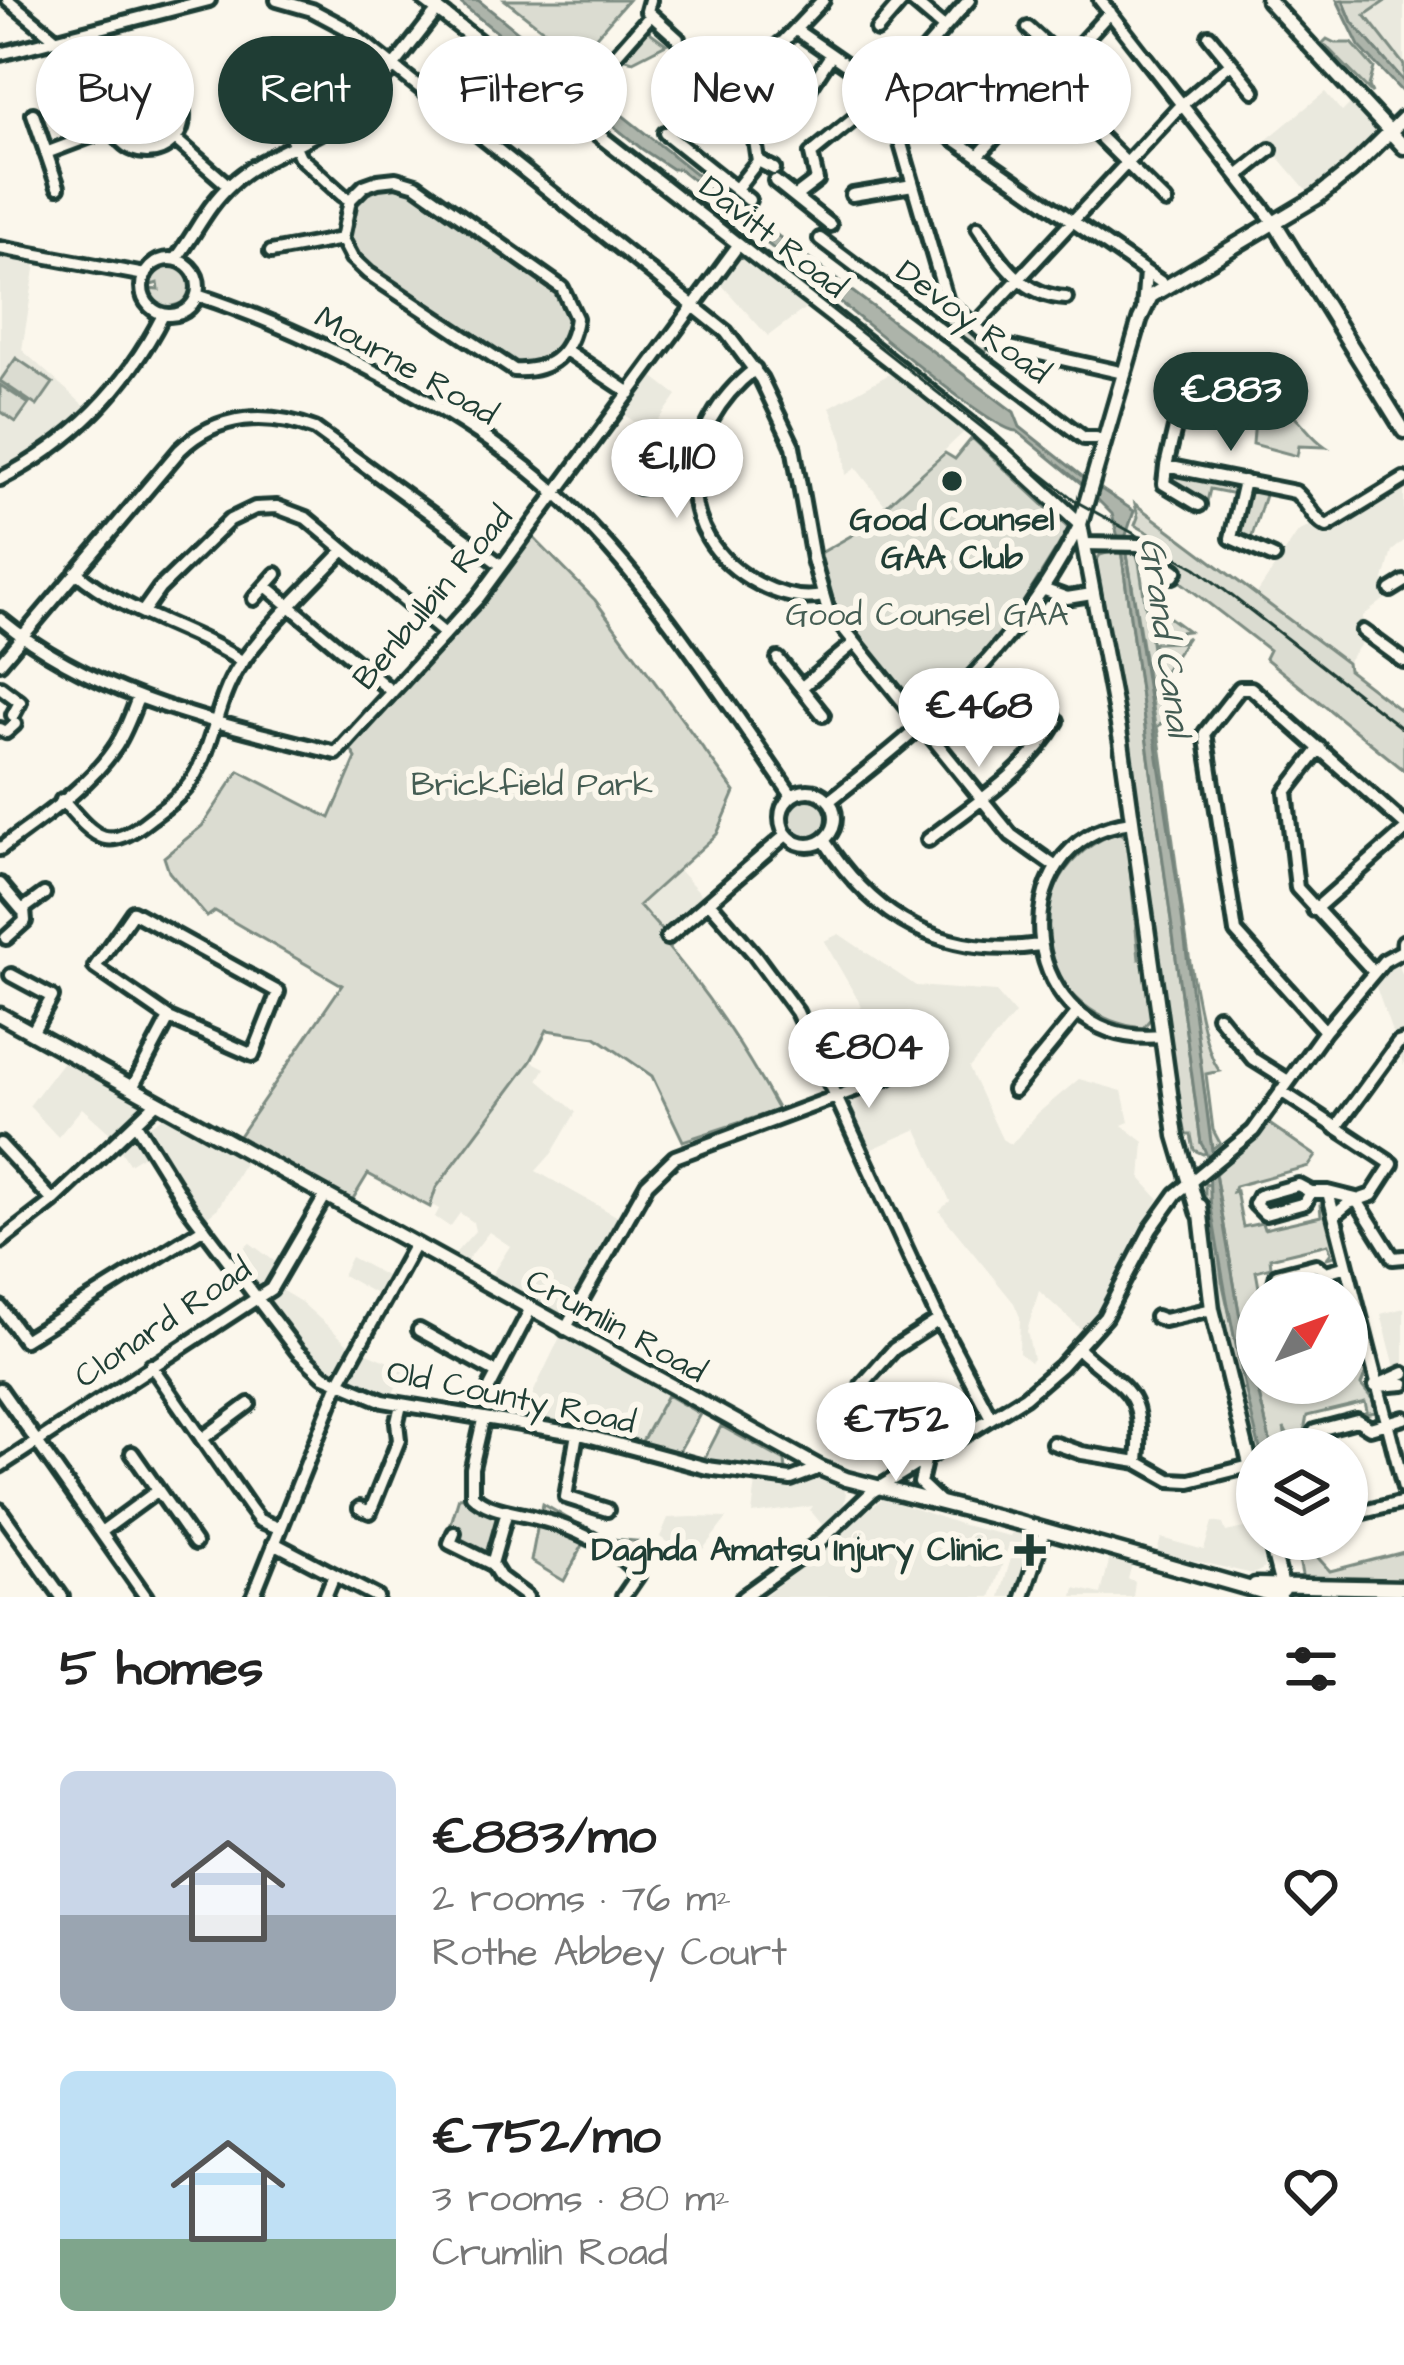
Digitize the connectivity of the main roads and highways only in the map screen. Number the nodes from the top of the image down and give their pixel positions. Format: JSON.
{"nodes":[{"id":1,"x":425,"y":0,"type":"edge"},
{"id":2,"x":1268,"y":0,"type":"edge"},
{"id":3,"x":1404,"y":118,"type":"edge"},
{"id":4,"x":1391,"y":132,"type":"junction"},
{"id":5,"x":1404,"y":147,"type":"edge"},
{"id":6,"x":1276,"y":225,"type":"junction"},
{"id":7,"x":1404,"y":431,"type":"edge"},
{"id":8,"x":1080,"y":524,"type":"junction"},
{"id":9,"x":0,"y":1015,"type":"edge"},
{"id":10,"x":1241,"y":1428,"type":"edge"},
{"id":11,"x":1276,"y":1560,"type":"edge"},
{"id":12,"x":1404,"y":1588,"type":"edge"},
{"id":13,"x":1245,"y":1592,"type":"edge"},
{"id":14,"x":1284,"y":1592,"type":"edge"},
{"id":15,"x":1365,"y":1593,"type":"edge"}],
"edges":[{"from":1,"to":8,"type":"main road","name":"Davitt Road"},
{"from":2,"to":4,"type":"main road"},
{"from":3,"to":4,"type":"main road"},
{"from":4,"to":5,"type":"main road"},
{"from":4,"to":6,"type":"main road"},
{"from":6,"to":7,"type":"main road"},
{"from":6,"to":8,"type":"main road"},
{"from":8,"to":10,"type":"main road"},
{"from":9,"to":13,"type":"main road","name":"Crumlin Road"},
{"from":11,"to":14,"type":"main road"},
{"from":12,"to":15,"type":"main road","name":"Crumlin Road"},
{"from":13,"to":14,"type":"main road","name":"Crumlin Road"},
{"from":14,"to":15,"type":"main road","name":"Crumlin Road"}]}
